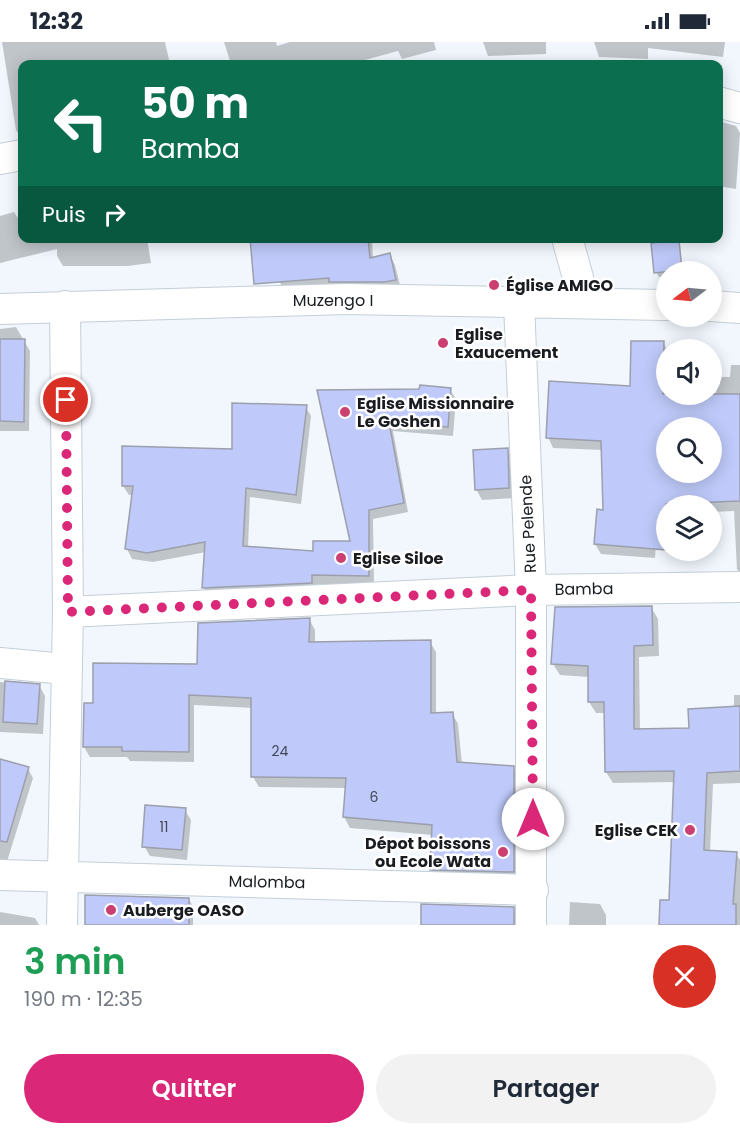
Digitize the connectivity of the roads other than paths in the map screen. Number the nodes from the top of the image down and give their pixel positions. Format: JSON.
{"nodes":[{"id":1,"x":723,"y":103,"type":"edge"},
{"id":2,"x":740,"y":108,"type":"edge"},
{"id":3,"x":18,"y":156,"type":"edge"},
{"id":4,"x":0,"y":159,"type":"edge"},
{"id":5,"x":568,"y":243,"type":"edge"},
{"id":6,"x":519,"y":303,"type":"junction"},
{"id":7,"x":585,"y":303,"type":"junction"},
{"id":8,"x":656,"y":305,"type":"edge"},
{"id":9,"x":65,"y":306,"type":"junction"},
{"id":10,"x":722,"y":307,"type":"edge"},
{"id":11,"x":740,"y":308,"type":"edge"},
{"id":12,"x":0,"y":309,"type":"edge"},
{"id":13,"x":740,"y":587,"type":"edge"},
{"id":14,"x":531,"y":590,"type":"junction"},
{"id":15,"x":68,"y":612,"type":"junction"},
{"id":16,"x":0,"y":663,"type":"edge"},
{"id":17,"x":65,"y":669,"type":"junction"},
{"id":18,"x":0,"y":875,"type":"edge"},
{"id":19,"x":61,"y":878,"type":"junction"},
{"id":20,"x":533,"y":890,"type":"junction"},
{"id":21,"x":62,"y":925,"type":"edge"},
{"id":22,"x":531,"y":925,"type":"edge"}],
"edges":[{"from":1,"to":2,"type":"street"},
{"from":3,"to":4,"type":"street"},
{"from":5,"to":7,"type":"street"},
{"from":6,"to":7,"type":"street","name":"Muzengo I"},
{"from":6,"to":9,"type":"street","name":"Muzengo I"},
{"from":6,"to":14,"type":"street","name":"Rue Pelende"},
{"from":7,"to":8,"type":"street","name":"Muzengo I"},
{"from":9,"to":12,"type":"street","name":"Muzengo I"},
{"from":9,"to":15,"type":"street"},
{"from":10,"to":11,"type":"street"},
{"from":13,"to":14,"type":"street","name":"Bamba"},
{"from":14,"to":15,"type":"street","name":"Bamba"},
{"from":14,"to":20,"type":"street","name":"Rue Pelende"},
{"from":15,"to":17,"type":"street"},
{"from":16,"to":17,"type":"street"},
{"from":17,"to":19,"type":"street"},
{"from":18,"to":19,"type":"street","name":"Malomba"},
{"from":19,"to":20,"type":"street","name":"Malomba"},
{"from":19,"to":21,"type":"street"},
{"from":20,"to":22,"type":"street","name":"Rue Pelende"}]}
